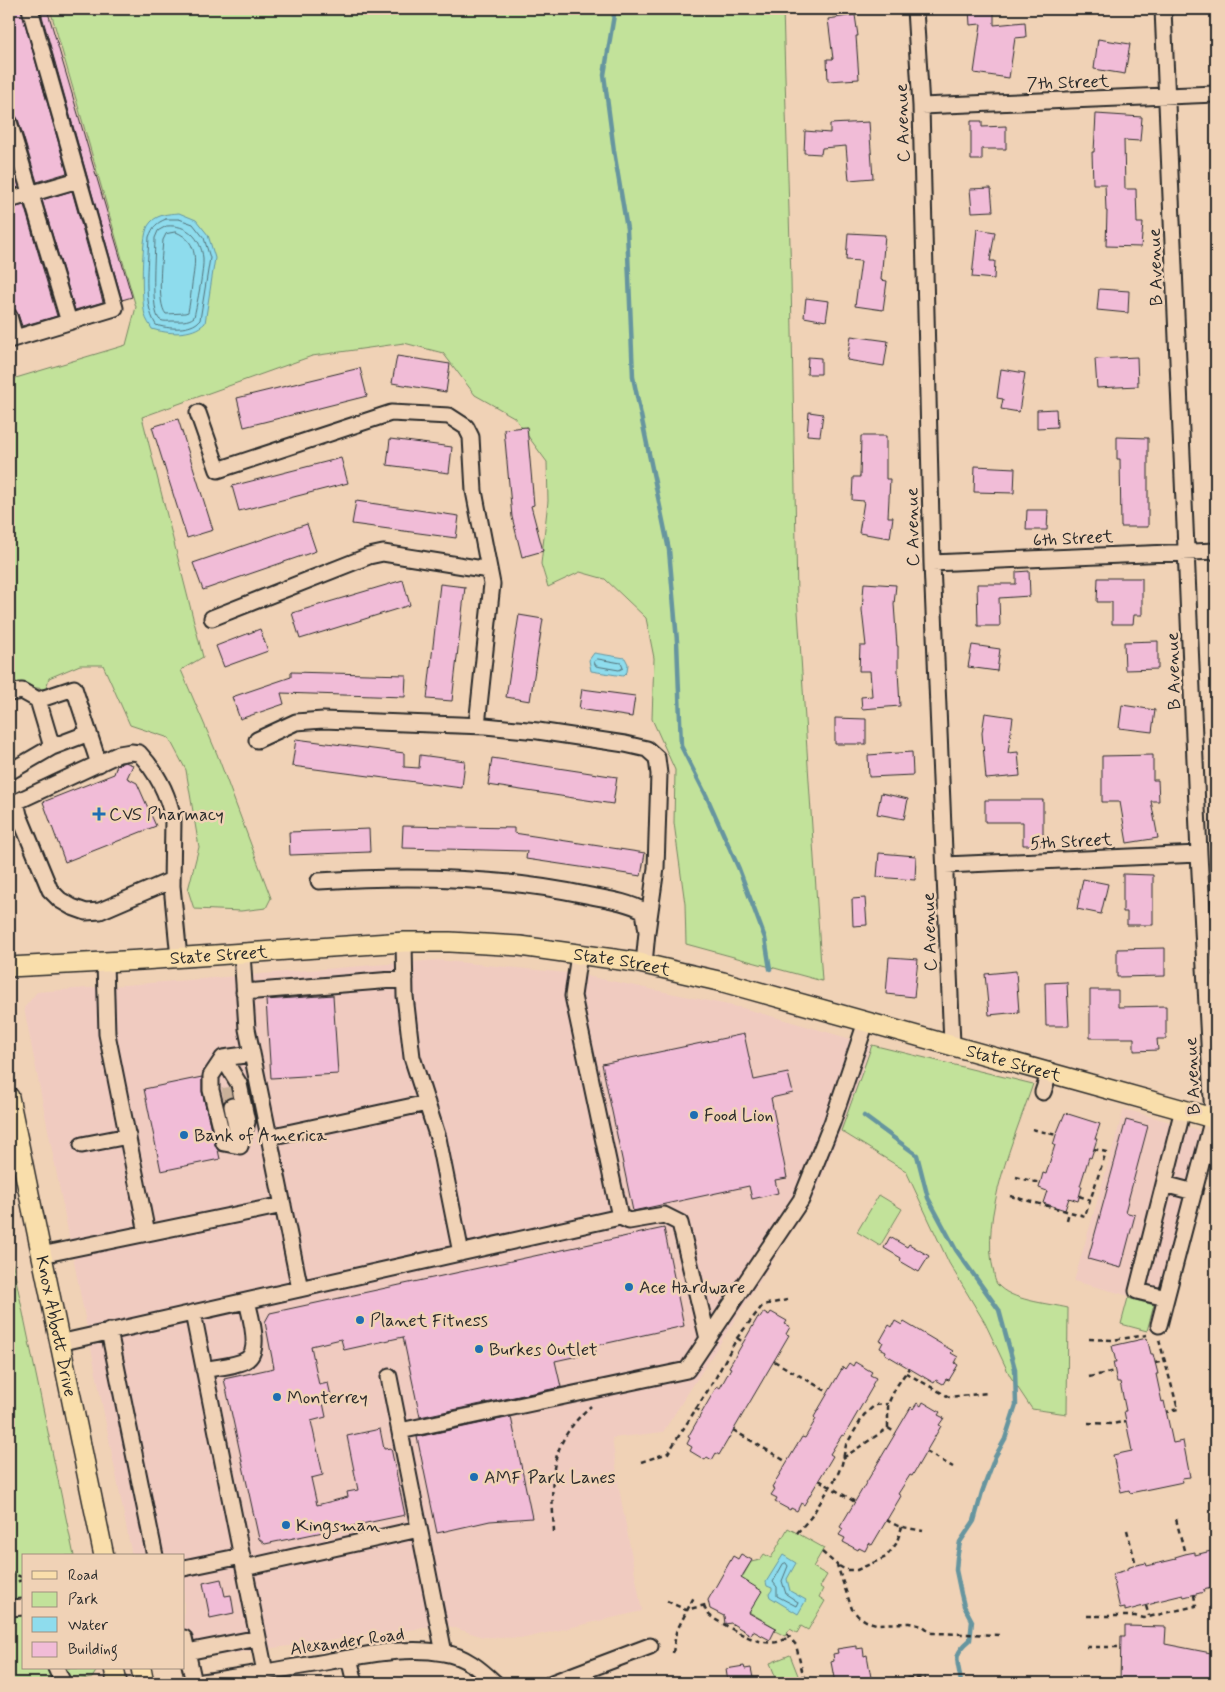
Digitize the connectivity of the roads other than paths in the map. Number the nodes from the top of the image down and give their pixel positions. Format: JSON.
{"nodes":[{"id":1,"x":30,"y":9,"type":"edge"},
{"id":2,"x":915,"y":9,"type":"edge"},
{"id":3,"x":1163,"y":9,"type":"edge"},
{"id":4,"x":1216,"y":94,"type":"edge"},
{"id":5,"x":1167,"y":96,"type":"junction"},
{"id":6,"x":921,"y":106,"type":"junction"},
{"id":7,"x":9,"y":122,"type":"edge"},
{"id":8,"x":78,"y":180,"type":"junction"},
{"id":9,"x":30,"y":195,"type":"junction"},
{"id":10,"x":9,"y":200,"type":"edge"},
{"id":11,"x":9,"y":316,"type":"edge"},
{"id":12,"x":69,"y":322,"type":"junction"},
{"id":13,"x":12,"y":339,"type":"edge"},
{"id":14,"x":198,"y":413,"type":"dead end"},
{"id":15,"x":1216,"y":551,"type":"edge"},
{"id":16,"x":1186,"y":552,"type":"junction"},
{"id":17,"x":932,"y":563,"type":"junction"},
{"id":18,"x":489,"y":570,"type":"junction"},
{"id":19,"x":212,"y":618,"type":"dead end"},
{"id":20,"x":15,"y":692,"type":"edge"},
{"id":21,"x":38,"y":700,"type":"junction"},
{"id":22,"x":477,"y":725,"type":"junction"},
{"id":23,"x":89,"y":733,"type":"junction"},
{"id":24,"x":257,"y":740,"type":"dead end"},
{"id":25,"x":52,"y":747,"type":"junction"},
{"id":26,"x":99,"y":764,"type":"junction"},
{"id":27,"x":9,"y":772,"type":"edge"},
{"id":28,"x":12,"y":801,"type":"edge"},
{"id":29,"x":1199,"y":854,"type":"junction"},
{"id":30,"x":945,"y":865,"type":"junction"},
{"id":31,"x":172,"y":880,"type":"junction"},
{"id":32,"x":319,"y":881,"type":"dead end"},
{"id":33,"x":1201,"y":895,"type":"junction"},
{"id":34,"x":1216,"y":895,"type":"edge"},
{"id":35,"x":647,"y":932,"type":"junction"},
{"id":36,"x":404,"y":942,"type":"junction"},
{"id":37,"x":242,"y":953,"type":"junction"},
{"id":38,"x":579,"y":954,"type":"junction"},
{"id":39,"x":180,"y":958,"type":"junction"},
{"id":40,"x":105,"y":962,"type":"junction"},
{"id":41,"x":644,"y":964,"type":"junction"},
{"id":42,"x":9,"y":967,"type":"edge"},
{"id":43,"x":405,"y":979,"type":"junction"},
{"id":44,"x":244,"y":992,"type":"junction"},
{"id":45,"x":866,"y":1022,"type":"junction"},
{"id":46,"x":952,"y":1044,"type":"junction"},
{"id":47,"x":252,"y":1054,"type":"junction"},
{"id":48,"x":223,"y":1058,"type":"junction"},
{"id":49,"x":1050,"y":1071,"type":"junction"},
{"id":50,"x":228,"y":1087,"type":"tunnel mouth"},
{"id":51,"x":1043,"y":1092,"type":"dead end"},
{"id":52,"x":9,"y":1097,"type":"edge"},
{"id":53,"x":427,"y":1103,"type":"junction"},
{"id":54,"x":232,"y":1106,"type":"tunnel mouth"},
{"id":55,"x":1183,"y":1109,"type":"junction"},
{"id":56,"x":1215,"y":1118,"type":"edge"},
{"id":57,"x":128,"y":1136,"type":"junction"},
{"id":58,"x":269,"y":1137,"type":"junction"},
{"id":59,"x":82,"y":1145,"type":"dead end"},
{"id":60,"x":240,"y":1146,"type":"junction"},
{"id":61,"x":1164,"y":1184,"type":"junction"},
{"id":62,"x":1194,"y":1192,"type":"junction"},
{"id":63,"x":283,"y":1205,"type":"junction"},
{"id":64,"x":620,"y":1218,"type":"junction"},
{"id":65,"x":147,"y":1233,"type":"junction"},
{"id":66,"x":461,"y":1253,"type":"junction"},
{"id":67,"x":41,"y":1255,"type":"junction"},
{"id":68,"x":300,"y":1289,"type":"junction"},
{"id":69,"x":1166,"y":1298,"type":"junction"},
{"id":70,"x":247,"y":1301,"type":"junction"},
{"id":71,"x":193,"y":1313,"type":"junction"},
{"id":72,"x":109,"y":1332,"type":"junction"},
{"id":73,"x":1156,"y":1334,"type":"road end"},
{"id":74,"x":708,"y":1339,"type":"junction"},
{"id":75,"x":59,"y":1343,"type":"junction"},
{"id":76,"x":204,"y":1370,"type":"junction"},
{"id":77,"x":389,"y":1377,"type":"dead end"},
{"id":78,"x":400,"y":1431,"type":"junction"},
{"id":79,"x":420,"y":1528,"type":"junction"},
{"id":80,"x":104,"y":1554,"type":"edge"},
{"id":81,"x":155,"y":1554,"type":"edge"},
{"id":82,"x":243,"y":1562,"type":"junction"},
{"id":83,"x":185,"y":1568,"type":"edge"},
{"id":84,"x":22,"y":1607,"type":"edge"},
{"id":85,"x":9,"y":1608,"type":"edge"},
{"id":86,"x":258,"y":1638,"type":"junction"},
{"id":87,"x":185,"y":1645,"type":"edge"},
{"id":88,"x":650,"y":1646,"type":"dead end"},
{"id":89,"x":444,"y":1653,"type":"junction"},
{"id":90,"x":349,"y":1658,"type":"junction"},
{"id":91,"x":57,"y":1670,"type":"edge"},
{"id":92,"x":114,"y":1670,"type":"edge"},
{"id":93,"x":141,"y":1670,"type":"edge"},
{"id":94,"x":265,"y":1672,"type":"junction"},
{"id":95,"x":63,"y":1683,"type":"edge"},
{"id":96,"x":117,"y":1683,"type":"edge"},
{"id":97,"x":144,"y":1683,"type":"edge"},
{"id":98,"x":195,"y":1683,"type":"edge"},
{"id":99,"x":355,"y":1683,"type":"edge"},
{"id":100,"x":495,"y":1683,"type":"edge"},
{"id":101,"x":552,"y":1683,"type":"edge"}],
"edges":[{"from":1,"to":8,"type":"street"},
{"from":2,"to":6,"type":"street","name":"C Avenue"},
{"from":3,"to":5,"type":"street","name":"B Avenue"},
{"from":4,"to":5,"type":"street","name":"7th Street"},
{"from":5,"to":6,"type":"street","name":"7th Street"},
{"from":5,"to":16,"type":"street","name":"B Avenue"},
{"from":6,"to":17,"type":"street","name":"C Avenue"},
{"from":7,"to":9,"type":"street"},
{"from":8,"to":9,"type":"street"},
{"from":8,"to":12,"type":"street"},
{"from":9,"to":10,"type":"street"},
{"from":9,"to":12,"type":"street"},
{"from":11,"to":13,"type":"street"},
{"from":12,"to":13,"type":"street"},
{"from":14,"to":18,"type":"street"},
{"from":15,"to":16,"type":"street","name":"6th Street"},
{"from":16,"to":17,"type":"street","name":"6th Street"},
{"from":16,"to":29,"type":"street","name":"B Avenue"},
{"from":17,"to":30,"type":"street","name":"C Avenue"},
{"from":18,"to":19,"type":"street"},
{"from":18,"to":22,"type":"street"},
{"from":20,"to":21,"type":"street"},
{"from":21,"to":23,"type":"street"},
{"from":21,"to":25,"type":"street"},
{"from":22,"to":24,"type":"street"},
{"from":22,"to":35,"type":"street"},
{"from":23,"to":25,"type":"street"},
{"from":23,"to":26,"type":"street"},
{"from":25,"to":27,"type":"street"},
{"from":26,"to":28,"type":"street"},
{"from":26,"to":31,"type":"street"},
{"from":28,"to":31,"type":"street"},
{"from":29,"to":30,"type":"street","name":"5th Street"},
{"from":29,"to":33,"type":"street","name":"B Avenue"},
{"from":30,"to":46,"type":"street","name":"C Avenue"},
{"from":31,"to":39,"type":"street"},
{"from":32,"to":35,"type":"street"},
{"from":33,"to":34,"type":"street"},
{"from":33,"to":56,"type":"street","name":"B Avenue"},
{"from":35,"to":41,"type":"street"},
{"from":36,"to":37,"type":"main road","name":"State Street"},
{"from":36,"to":38,"type":"main road","name":"State Street"},
{"from":36,"to":43,"type":"street"},
{"from":37,"to":39,"type":"main road","name":"State Street"},
{"from":37,"to":44,"type":"street"},
{"from":38,"to":41,"type":"main road","name":"State Street"},
{"from":38,"to":64,"type":"street"},
{"from":39,"to":40,"type":"main road","name":"State Street"},
{"from":40,"to":42,"type":"main road","name":"State Street"},
{"from":40,"to":57,"type":"street"},
{"from":41,"to":45,"type":"main road","name":"State Street"},
{"from":43,"to":44,"type":"street"},
{"from":43,"to":53,"type":"street"},
{"from":44,"to":47,"type":"street"},
{"from":45,"to":46,"type":"main road","name":"State Street"},
{"from":45,"to":74,"type":"street"},
{"from":46,"to":49,"type":"main road","name":"State Street"},
{"from":47,"to":48,"type":"street"},
{"from":47,"to":58,"type":"street"},
{"from":48,"to":50,"type":"street"},
{"from":48,"to":60,"type":"street"},
{"from":48,"to":60,"type":"street"},
{"from":49,"to":51,"type":"street"},
{"from":49,"to":55,"type":"main road","name":"State Street"},
{"from":52,"to":67,"type":"main road","name":"Knox Abbott Drive"},
{"from":53,"to":58,"type":"street"},
{"from":53,"to":66,"type":"street"},
{"from":54,"to":60,"type":"street"},
{"from":55,"to":56,"type":"main road","name":"State Street"},
{"from":55,"to":61,"type":"street"},
{"from":56,"to":62,"type":"street","name":"B Avenue"},
{"from":57,"to":59,"type":"street"},
{"from":57,"to":65,"type":"street"},
{"from":58,"to":63,"type":"street"},
{"from":61,"to":62,"type":"street"},
{"from":61,"to":69,"type":"street"},
{"from":62,"to":69,"type":"street","name":"B Avenue"},
{"from":63,"to":65,"type":"street"},
{"from":63,"to":68,"type":"street"},
{"from":64,"to":66,"type":"street"},
{"from":64,"to":74,"type":"street"},
{"from":65,"to":67,"type":"street"},
{"from":66,"to":68,"type":"street"},
{"from":67,"to":75,"type":"main road","name":"Knox Abbott Drive"},
{"from":68,"to":70,"type":"street"},
{"from":69,"to":73,"type":"street","name":"B Avenue"},
{"from":70,"to":71,"type":"street"},
{"from":70,"to":76,"type":"street"},
{"from":71,"to":72,"type":"street"},
{"from":71,"to":76,"type":"street"},
{"from":72,"to":75,"type":"street"},
{"from":72,"to":81,"type":"street"},
{"from":74,"to":78,"type":"street"},
{"from":75,"to":80,"type":"main road","name":"Knox Abbott Drive"},
{"from":76,"to":82,"type":"street"},
{"from":77,"to":78,"type":"street"},
{"from":78,"to":79,"type":"street"},
{"from":79,"to":82,"type":"street"},
{"from":79,"to":89,"type":"street"},
{"from":82,"to":83,"type":"street"},
{"from":82,"to":86,"type":"street"},
{"from":84,"to":85,"type":"street"},
{"from":86,"to":87,"type":"street"},
{"from":86,"to":94,"type":"street"},
{"from":87,"to":98,"type":"street"},
{"from":88,"to":101,"type":"street"},
{"from":89,"to":90,"type":"street","name":"Alexander Road"},
{"from":89,"to":100,"type":"street","name":"Alexander Road"},
{"from":90,"to":94,"type":"street","name":"Alexander Road"},
{"from":90,"to":99,"type":"street"},
{"from":91,"to":95,"type":"street"},
{"from":92,"to":96,"type":"main road"},
{"from":93,"to":97,"type":"main road"},
{"from":94,"to":98,"type":"street","name":"Alexander Road"}]}
